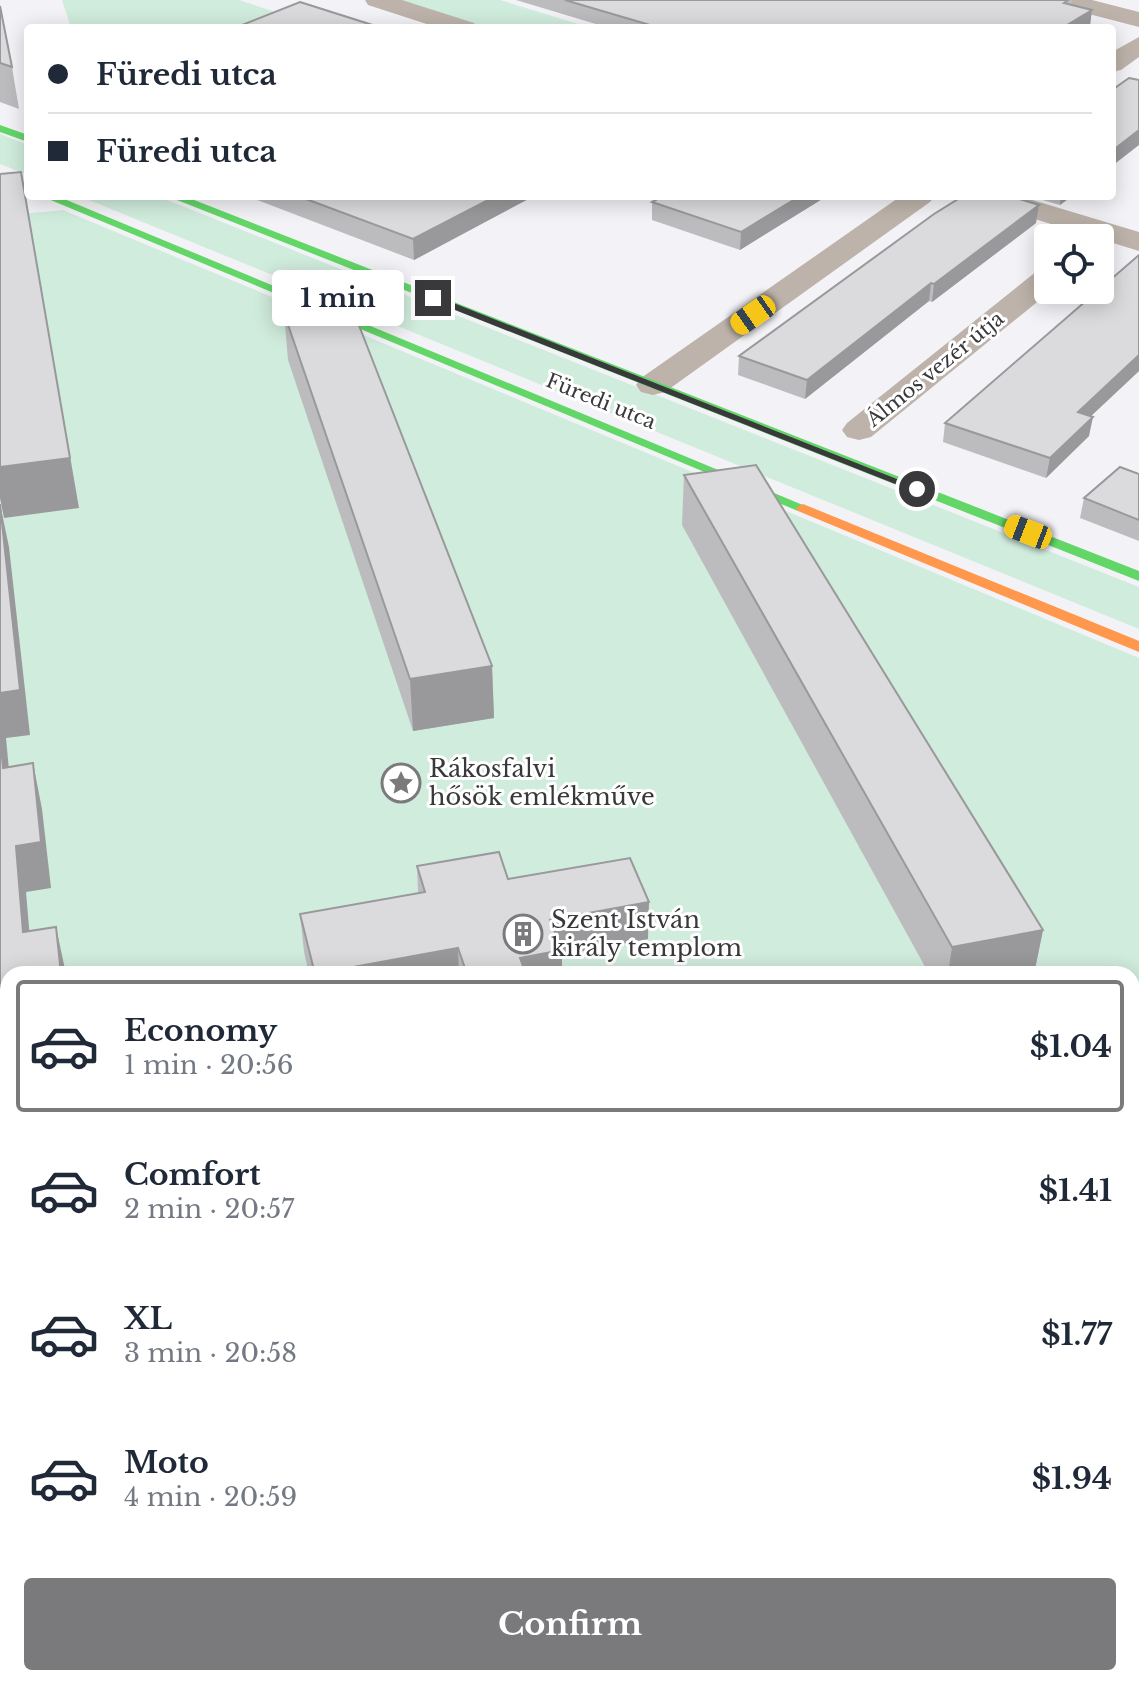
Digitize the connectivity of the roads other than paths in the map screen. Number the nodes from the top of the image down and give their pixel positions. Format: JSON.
{"nodes":[{"id":1,"x":377,"y":0,"type":"edge"},
{"id":2,"x":1063,"y":0,"type":"edge"},
{"id":3,"x":1139,"y":20,"type":"edge"},
{"id":4,"x":452,"y":24,"type":"edge"},
{"id":5,"x":1139,"y":45,"type":"edge"},
{"id":6,"x":1116,"y":61,"type":"edge"},
{"id":7,"x":0,"y":128,"type":"edge"},
{"id":8,"x":24,"y":137,"type":"edge"},
{"id":9,"x":49,"y":200,"type":"edge"},
{"id":10,"x":161,"y":200,"type":"edge"},
{"id":11,"x":183,"y":200,"type":"edge"},
{"id":12,"x":914,"y":200,"type":"edge"},
{"id":13,"x":1004,"y":200,"type":"edge"},
{"id":14,"x":152,"y":201,"type":"dead end"},
{"id":15,"x":129,"y":204,"type":"dead end"},
{"id":16,"x":104,"y":219,"type":"junction"},
{"id":17,"x":1096,"y":224,"type":"edge"},
{"id":18,"x":1114,"y":230,"type":"edge"},
{"id":19,"x":1139,"y":242,"type":"edge"},
{"id":20,"x":1034,"y":289,"type":"edge"},
{"id":21,"x":653,"y":385,"type":"junction"},
{"id":22,"x":859,"y":430,"type":"dead end"},
{"id":23,"x":1139,"y":576,"type":"edge"},
{"id":24,"x":1139,"y":647,"type":"edge"}],
"edges":[{"from":1,"to":4,"type":"street"},
{"from":2,"to":3,"type":"street"},
{"from":5,"to":6,"type":"street"},
{"from":7,"to":8,"type":"main road"},
{"from":9,"to":16,"type":"main road","name":"Füredi utca"},
{"from":10,"to":14,"type":"main road"},
{"from":11,"to":21,"type":"main road","name":"Füredi utca"},
{"from":12,"to":21,"type":"street"},
{"from":13,"to":17,"type":"street"},
{"from":15,"to":16,"type":"main road"},
{"from":16,"to":24,"type":"main road","name":"Füredi utca"},
{"from":18,"to":19,"type":"street"},
{"from":20,"to":22,"type":"street","name":"Álmos vezér útja"},
{"from":21,"to":23,"type":"main road","name":"Füredi utca"}]}
